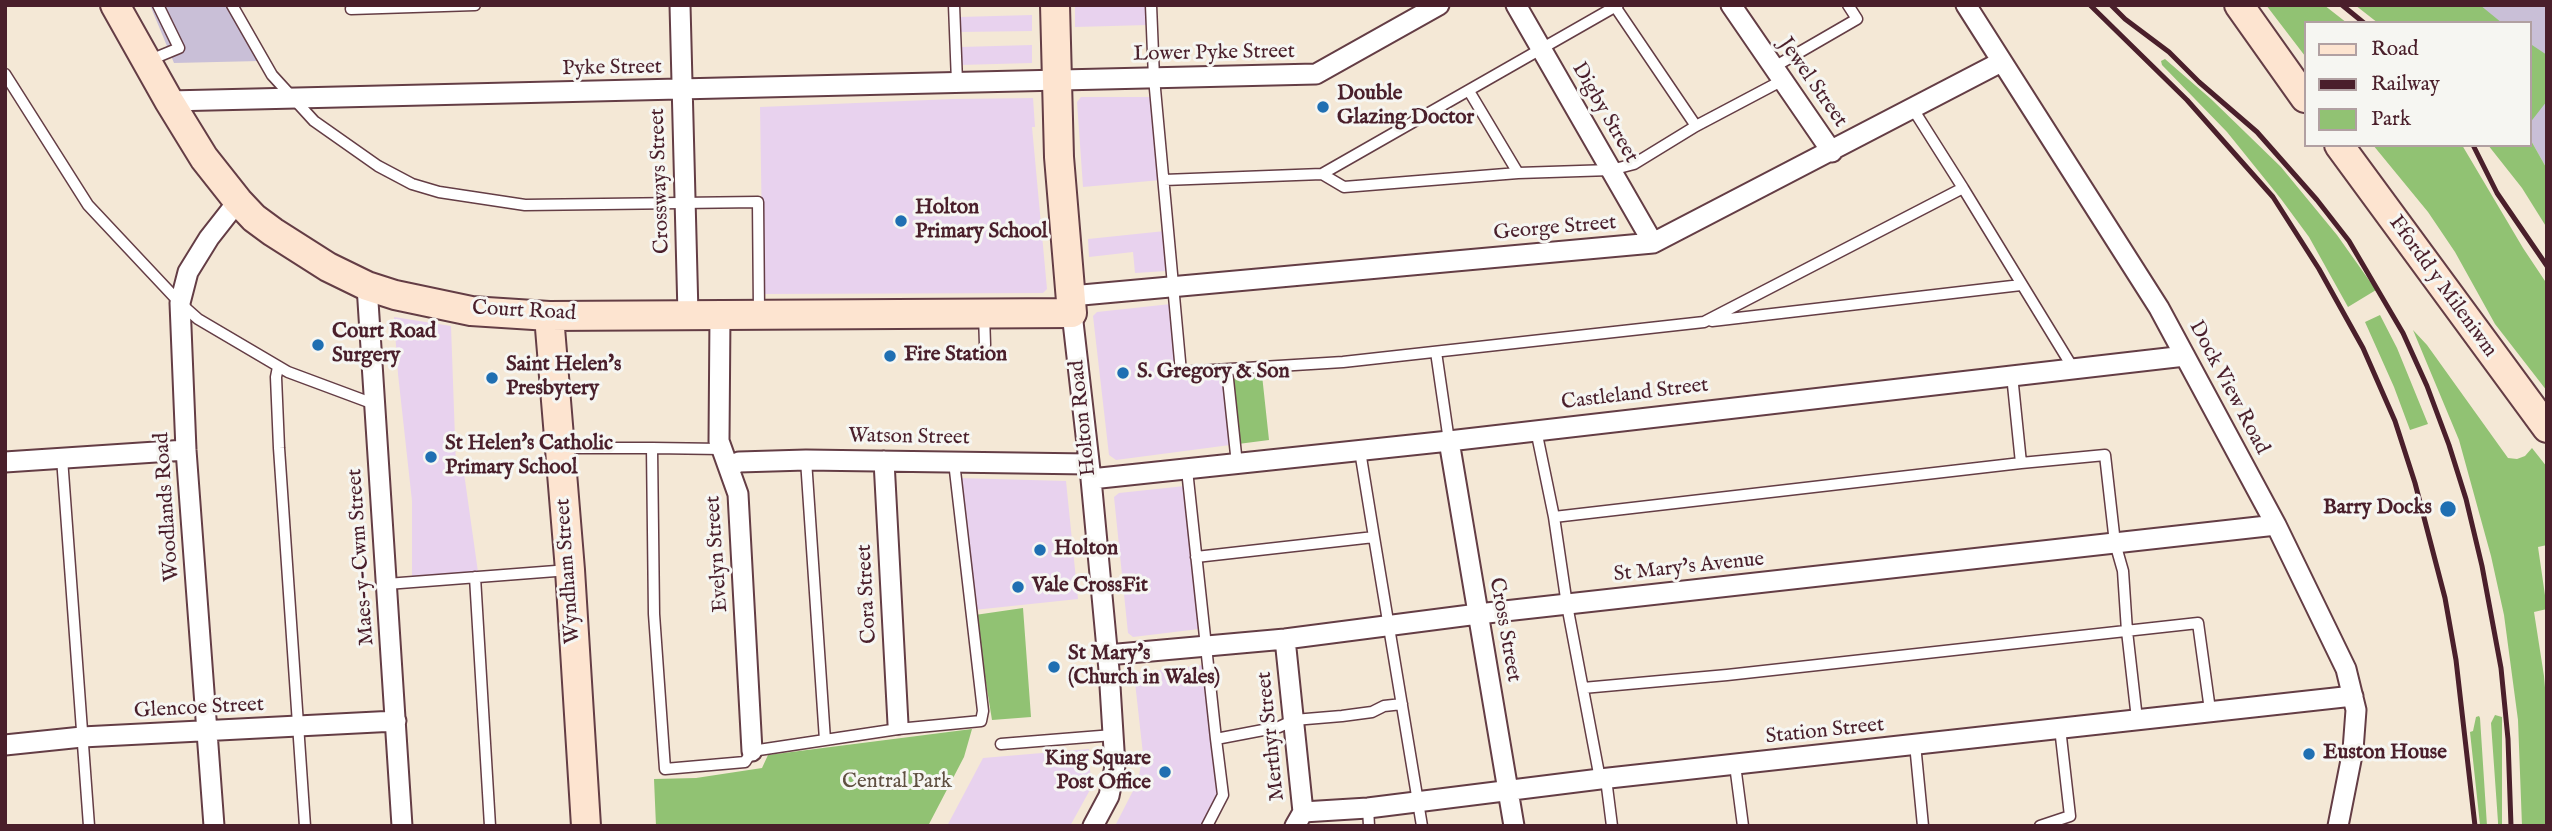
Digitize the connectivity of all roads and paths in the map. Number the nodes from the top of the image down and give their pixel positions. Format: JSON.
{"nodes":[{"id":1,"x":115,"y":5,"type":"edge"},
{"id":2,"x":158,"y":5,"type":"edge"},
{"id":3,"x":232,"y":5,"type":"edge"},
{"id":4,"x":475,"y":5,"type":"edge"},
{"id":5,"x":680,"y":5,"type":"edge"},
{"id":6,"x":954,"y":5,"type":"edge"},
{"id":7,"x":1055,"y":5,"type":"edge"},
{"id":8,"x":1152,"y":5,"type":"edge"},
{"id":9,"x":1439,"y":5,"type":"edge"},
{"id":10,"x":1516,"y":5,"type":"edge"},
{"id":11,"x":1731,"y":5,"type":"edge"},
{"id":12,"x":1848,"y":5,"type":"edge"},
{"id":13,"x":1966,"y":5,"type":"edge"},
{"id":14,"x":1616,"y":6,"type":"edge"},
{"id":15,"x":351,"y":9,"type":"dead end"},
{"id":16,"x":2245,"y":14,"type":"edge"},
{"id":17,"x":1541,"y":48,"type":"junction"},
{"id":18,"x":146,"y":62,"type":"junction"},
{"id":19,"x":2001,"y":62,"type":"junction"},
{"id":20,"x":1778,"y":73,"type":"junction"},
{"id":21,"x":5,"y":74,"type":"edge"},
{"id":22,"x":1154,"y":78,"type":"junction"},
{"id":23,"x":1056,"y":80,"type":"junction"},
{"id":24,"x":957,"y":82,"type":"junction"},
{"id":25,"x":682,"y":90,"type":"junction"},
{"id":26,"x":1469,"y":91,"type":"junction"},
{"id":27,"x":292,"y":96,"type":"junction"},
{"id":28,"x":2304,"y":97,"type":"edge"},
{"id":29,"x":169,"y":101,"type":"junction"},
{"id":30,"x":1913,"y":109,"type":"junction"},
{"id":31,"x":1696,"y":126,"type":"junction"},
{"id":32,"x":2340,"y":147,"type":"edge"},
{"id":33,"x":1832,"y":152,"type":"junction"},
{"id":34,"x":1611,"y":170,"type":"junction"},
{"id":35,"x":1518,"y":173,"type":"junction"},
{"id":36,"x":1322,"y":174,"type":"junction"},
{"id":37,"x":1164,"y":180,"type":"junction"},
{"id":38,"x":1963,"y":188,"type":"junction"},
{"id":39,"x":238,"y":201,"type":"junction"},
{"id":40,"x":685,"y":202,"type":"junction"},
{"id":41,"x":1654,"y":243,"type":"junction"},
{"id":42,"x":2021,"y":285,"type":"junction"},
{"id":43,"x":367,"y":286,"type":"junction"},
{"id":44,"x":1170,"y":288,"type":"junction"},
{"id":45,"x":180,"y":303,"type":"junction"},
{"id":46,"x":1071,"y":305,"type":"junction"},
{"id":47,"x":688,"y":314,"type":"junction"},
{"id":48,"x":984,"y":314,"type":"junction"},
{"id":49,"x":720,"y":315,"type":"junction"},
{"id":50,"x":759,"y":315,"type":"junction"},
{"id":51,"x":549,"y":316,"type":"junction"},
{"id":52,"x":1704,"y":322,"type":"junction"},
{"id":53,"x":985,"y":345,"type":"dead end"},
{"id":54,"x":1436,"y":352,"type":"junction"},
{"id":55,"x":2185,"y":356,"type":"junction"},
{"id":56,"x":278,"y":367,"type":"junction"},
{"id":57,"x":2073,"y":368,"type":"junction"},
{"id":58,"x":1227,"y":370,"type":"junction"},
{"id":59,"x":2012,"y":375,"type":"junction"},
{"id":60,"x":374,"y":404,"type":"junction"},
{"id":61,"x":2547,"y":428,"type":"edge"},
{"id":62,"x":1535,"y":430,"type":"junction"},
{"id":63,"x":1449,"y":442,"type":"junction"},
{"id":64,"x":560,"y":448,"type":"junction"},
{"id":65,"x":652,"y":448,"type":"junction"},
{"id":66,"x":186,"y":450,"type":"junction"},
{"id":67,"x":1360,"y":451,"type":"junction"},
{"id":68,"x":62,"y":458,"type":"junction"},
{"id":69,"x":725,"y":458,"type":"junction"},
{"id":70,"x":806,"y":460,"type":"junction"},
{"id":71,"x":884,"y":461,"type":"junction"},
{"id":72,"x":5,"y":462,"type":"edge"},
{"id":73,"x":954,"y":462,"type":"junction"},
{"id":74,"x":2021,"y":463,"type":"junction"},
{"id":75,"x":1237,"y":464,"type":"junction"},
{"id":76,"x":1187,"y":470,"type":"junction"},
{"id":77,"x":1090,"y":471,"type":"junction"},
{"id":78,"x":1554,"y":517,"type":"junction"},
{"id":79,"x":2276,"y":525,"type":"junction"},
{"id":80,"x":1374,"y":537,"type":"junction"},
{"id":81,"x":2115,"y":543,"type":"junction"},
{"id":82,"x":1196,"y":557,"type":"junction"},
{"id":83,"x":570,"y":570,"type":"junction"},
{"id":84,"x":475,"y":576,"type":"junction"},
{"id":85,"x":387,"y":584,"type":"junction"},
{"id":86,"x":1567,"y":605,"type":"junction"},
{"id":87,"x":1478,"y":614,"type":"junction"},
{"id":88,"x":1390,"y":626,"type":"junction"},
{"id":89,"x":2127,"y":631,"type":"junction"},
{"id":90,"x":1285,"y":639,"type":"junction"},
{"id":91,"x":1205,"y":646,"type":"junction"},
{"id":92,"x":1107,"y":655,"type":"junction"},
{"id":93,"x":1583,"y":688,"type":"junction"},
{"id":94,"x":2353,"y":696,"type":"junction"},
{"id":95,"x":1402,"y":704,"type":"junction"},
{"id":96,"x":2210,"y":710,"type":"junction"},
{"id":97,"x":2137,"y":719,"type":"junction"},
{"id":98,"x":1294,"y":720,"type":"junction"},
{"id":99,"x":396,"y":721,"type":"junction"},
{"id":100,"x":299,"y":726,"type":"junction"},
{"id":101,"x":898,"y":727,"type":"junction"},
{"id":102,"x":2060,"y":728,"type":"junction"},
{"id":103,"x":207,"y":732,"type":"junction"},
{"id":104,"x":1113,"y":736,"type":"junction"},
{"id":105,"x":82,"y":737,"type":"junction"},
{"id":106,"x":1216,"y":739,"type":"junction"},
{"id":107,"x":825,"y":740,"type":"junction"},
{"id":108,"x":1001,"y":744,"type":"dead end"},
{"id":109,"x":1915,"y":744,"type":"junction"},
{"id":110,"x":5,"y":745,"type":"edge"},
{"id":111,"x":752,"y":751,"type":"junction"},
{"id":112,"x":1735,"y":765,"type":"junction"},
{"id":113,"x":1603,"y":779,"type":"junction"},
{"id":114,"x":1508,"y":790,"type":"junction"},
{"id":115,"x":1418,"y":801,"type":"junction"},
{"id":116,"x":1368,"y":817,"type":"edge"},
{"id":117,"x":1299,"y":819,"type":"edge"},
{"id":118,"x":89,"y":826,"type":"edge"},
{"id":119,"x":214,"y":826,"type":"edge"},
{"id":120,"x":305,"y":826,"type":"edge"},
{"id":121,"x":402,"y":826,"type":"edge"},
{"id":122,"x":490,"y":826,"type":"edge"},
{"id":123,"x":586,"y":826,"type":"edge"},
{"id":124,"x":1093,"y":826,"type":"edge"},
{"id":125,"x":1207,"y":826,"type":"edge"},
{"id":126,"x":1422,"y":826,"type":"edge"},
{"id":127,"x":1514,"y":826,"type":"edge"},
{"id":128,"x":1612,"y":826,"type":"edge"},
{"id":129,"x":1743,"y":826,"type":"edge"},
{"id":130,"x":1923,"y":826,"type":"edge"},
{"id":131,"x":2039,"y":826,"type":"edge"},
{"id":132,"x":2338,"y":826,"type":"edge"}],
"edges":[{"from":1,"to":18,"type":"street","name":"Court Road"},
{"from":2,"to":18,"type":"lane"},
{"from":3,"to":27,"type":"lane"},
{"from":4,"to":15,"type":"lane"},
{"from":5,"to":25,"type":"street","name":"Crossways Street"},
{"from":6,"to":24,"type":"lane"},
{"from":7,"to":23,"type":"street","name":"Holton Road"},
{"from":8,"to":22,"type":"lane"},
{"from":9,"to":22,"type":"street","name":"Lower Pyke Street"},
{"from":10,"to":17,"type":"street","name":"Digby Street"},
{"from":11,"to":20,"type":"street","name":"Jewel Street"},
{"from":12,"to":20,"type":"lane"},
{"from":13,"to":19,"type":"street","name":"Dock View Road"},
{"from":14,"to":17,"type":"lane"},
{"from":14,"to":31,"type":"lane"},
{"from":16,"to":28,"type":"street"},
{"from":17,"to":26,"type":"lane"},
{"from":17,"to":34,"type":"street","name":"Digby Street"},
{"from":18,"to":29,"type":"street","name":"Court Road"},
{"from":19,"to":30,"type":"street","name":"George Street"},
{"from":19,"to":55,"type":"street","name":"Dock View Road"},
{"from":20,"to":31,"type":"lane"},
{"from":20,"to":33,"type":"street","name":"Jewel Street"},
{"from":21,"to":45,"type":"lane"},
{"from":22,"to":23,"type":"street","name":"Lower Pyke Street"},
{"from":22,"to":37,"type":"lane"},
{"from":23,"to":24,"type":"street","name":"Pyke Street"},
{"from":23,"to":46,"type":"street","name":"Holton Road"},
{"from":24,"to":25,"type":"street","name":"Pyke Street"},
{"from":25,"to":27,"type":"street","name":"Pyke Street"},
{"from":25,"to":40,"type":"street","name":"Crossways Street"},
{"from":26,"to":35,"type":"lane"},
{"from":26,"to":36,"type":"lane"},
{"from":27,"to":29,"type":"street","name":"Pyke Street"},
{"from":27,"to":40,"type":"lane"},
{"from":29,"to":39,"type":"street","name":"Court Road"},
{"from":30,"to":33,"type":"street","name":"George Street"},
{"from":30,"to":38,"type":"lane"},
{"from":31,"to":34,"type":"lane"},
{"from":32,"to":61,"type":"street","name":"Ffordd y Mileniwm"},
{"from":33,"to":41,"type":"street","name":"George Street"},
{"from":34,"to":35,"type":"lane"},
{"from":34,"to":41,"type":"street","name":"Digby Street"},
{"from":35,"to":36,"type":"lane"},
{"from":36,"to":37,"type":"lane"},
{"from":37,"to":44,"type":"lane"},
{"from":38,"to":42,"type":"lane"},
{"from":38,"to":52,"type":"lane"},
{"from":39,"to":43,"type":"street","name":"Court Road"},
{"from":39,"to":45,"type":"street","name":"Woodlands Road"},
{"from":40,"to":47,"type":"street","name":"Crossways Street"},
{"from":40,"to":50,"type":"lane"},
{"from":41,"to":44,"type":"street","name":"George Street"},
{"from":42,"to":52,"type":"lane"},
{"from":42,"to":57,"type":"lane"},
{"from":43,"to":51,"type":"street","name":"Court Road"},
{"from":43,"to":60,"type":"street","name":"Maes-y-Cwm Street"},
{"from":44,"to":46,"type":"street","name":"George Street"},
{"from":44,"to":58,"type":"lane"},
{"from":45,"to":56,"type":"lane"},
{"from":45,"to":66,"type":"street","name":"Woodlands Road"},
{"from":46,"to":48,"type":"street","name":"Court Road"},
{"from":46,"to":77,"type":"street","name":"Holton Road"},
{"from":47,"to":49,"type":"street","name":"Court Road"},
{"from":47,"to":51,"type":"street","name":"Court Road"},
{"from":48,"to":50,"type":"street","name":"Court Road"},
{"from":48,"to":53,"type":"lane"},
{"from":49,"to":50,"type":"street","name":"Court Road"},
{"from":49,"to":69,"type":"street","name":"Evelyn Street"},
{"from":51,"to":64,"type":"street","name":"Wyndham Street"},
{"from":52,"to":54,"type":"lane"},
{"from":54,"to":58,"type":"lane"},
{"from":54,"to":63,"type":"lane"},
{"from":55,"to":57,"type":"street","name":"Castleland Street"},
{"from":55,"to":79,"type":"street","name":"Dock View Road"},
{"from":56,"to":60,"type":"lane"},
{"from":56,"to":100,"type":"lane"},
{"from":57,"to":59,"type":"street","name":"Castleland Street"},
{"from":58,"to":75,"type":"lane"},
{"from":59,"to":62,"type":"street","name":"Castleland Street"},
{"from":59,"to":74,"type":"lane"},
{"from":60,"to":85,"type":"street","name":"Maes-y-Cwm Street"},
{"from":62,"to":63,"type":"street","name":"Castleland Street"},
{"from":62,"to":78,"type":"lane"},
{"from":63,"to":67,"type":"street","name":"Castleland Street"},
{"from":63,"to":87,"type":"street","name":"Cross Street"},
{"from":64,"to":65,"type":"lane"},
{"from":64,"to":83,"type":"street","name":"Wyndham Street"},
{"from":65,"to":69,"type":"lane"},
{"from":65,"to":111,"type":"lane"},
{"from":66,"to":68,"type":"street"},
{"from":66,"to":103,"type":"street","name":"Woodlands Road"},
{"from":67,"to":75,"type":"street","name":"Castleland Street"},
{"from":67,"to":80,"type":"lane"},
{"from":68,"to":72,"type":"street"},
{"from":68,"to":105,"type":"lane"},
{"from":69,"to":70,"type":"street","name":"Watson Street"},
{"from":69,"to":111,"type":"street","name":"Evelyn Street"},
{"from":70,"to":71,"type":"street","name":"Watson Street"},
{"from":70,"to":107,"type":"lane"},
{"from":71,"to":73,"type":"street","name":"Watson Street"},
{"from":71,"to":101,"type":"street","name":"Cora Street"},
{"from":73,"to":77,"type":"street","name":"Watson Street"},
{"from":73,"to":101,"type":"lane"},
{"from":74,"to":78,"type":"lane"},
{"from":74,"to":81,"type":"lane"},
{"from":75,"to":76,"type":"street","name":"Castleland Street"},
{"from":76,"to":77,"type":"street","name":"Castleland Street"},
{"from":76,"to":82,"type":"lane"},
{"from":77,"to":92,"type":"street","name":"Holton Road"},
{"from":78,"to":86,"type":"lane"},
{"from":79,"to":81,"type":"street","name":"St Mary's Avenue"},
{"from":79,"to":94,"type":"street","name":"Dock View Road"},
{"from":80,"to":82,"type":"lane"},
{"from":80,"to":88,"type":"lane"},
{"from":81,"to":86,"type":"street","name":"St Mary's Avenue"},
{"from":81,"to":89,"type":"lane"},
{"from":82,"to":91,"type":"lane"},
{"from":83,"to":84,"type":"lane"},
{"from":83,"to":123,"type":"street","name":"Wyndham Street"},
{"from":84,"to":85,"type":"lane"},
{"from":84,"to":122,"type":"lane"},
{"from":85,"to":99,"type":"street","name":"Maes-y-Cwm Street"},
{"from":86,"to":87,"type":"street","name":"St Mary's Avenue"},
{"from":86,"to":93,"type":"lane"},
{"from":87,"to":88,"type":"street","name":"St Mary's Avenue"},
{"from":87,"to":114,"type":"street","name":"Cross Street"},
{"from":88,"to":90,"type":"street","name":"St Mary's Avenue"},
{"from":88,"to":95,"type":"lane"},
{"from":89,"to":93,"type":"lane"},
{"from":89,"to":96,"type":"lane"},
{"from":89,"to":97,"type":"lane"},
{"from":90,"to":91,"type":"street","name":"St Mary's Avenue"},
{"from":90,"to":98,"type":"street","name":"Merthyr Street"},
{"from":91,"to":92,"type":"street","name":"St Mary's Avenue"},
{"from":91,"to":106,"type":"lane"},
{"from":92,"to":104,"type":"street","name":"Holton Road"},
{"from":93,"to":113,"type":"lane"},
{"from":94,"to":96,"type":"street","name":"Station Street"},
{"from":94,"to":132,"type":"street","name":"Dock View Road"},
{"from":95,"to":98,"type":"lane"},
{"from":95,"to":115,"type":"lane"},
{"from":96,"to":97,"type":"street","name":"Station Street"},
{"from":97,"to":102,"type":"street","name":"Station Street"},
{"from":98,"to":106,"type":"lane"},
{"from":98,"to":117,"type":"street","name":"Merthyr Street"},
{"from":99,"to":100,"type":"street","name":"Glencoe Street"},
{"from":99,"to":121,"type":"street","name":"Maes-y-Cwm Street"},
{"from":100,"to":103,"type":"street","name":"Glencoe Street"},
{"from":100,"to":120,"type":"lane"},
{"from":101,"to":107,"type":"lane"},
{"from":102,"to":109,"type":"street","name":"Station Street"},
{"from":102,"to":131,"type":"lane"},
{"from":103,"to":105,"type":"street","name":"Glencoe Street"},
{"from":103,"to":119,"type":"street","name":"Woodlands Road"},
{"from":104,"to":108,"type":"lane"},
{"from":104,"to":124,"type":"street","name":"Holton Road"},
{"from":105,"to":110,"type":"street","name":"Glencoe Street"},
{"from":105,"to":118,"type":"lane"},
{"from":106,"to":125,"type":"lane"},
{"from":107,"to":111,"type":"lane"},
{"from":109,"to":112,"type":"street","name":"Station Street"},
{"from":109,"to":130,"type":"lane"},
{"from":112,"to":113,"type":"street","name":"Station Street"},
{"from":112,"to":129,"type":"lane"},
{"from":113,"to":114,"type":"street","name":"Station Street"},
{"from":113,"to":128,"type":"lane"},
{"from":114,"to":115,"type":"street","name":"Station Street"},
{"from":114,"to":127,"type":"street","name":"Cross Street"},
{"from":115,"to":116,"type":"street","name":"Station Street"},
{"from":115,"to":126,"type":"lane"},
{"from":116,"to":117,"type":"street","name":"Station Street"}]}
